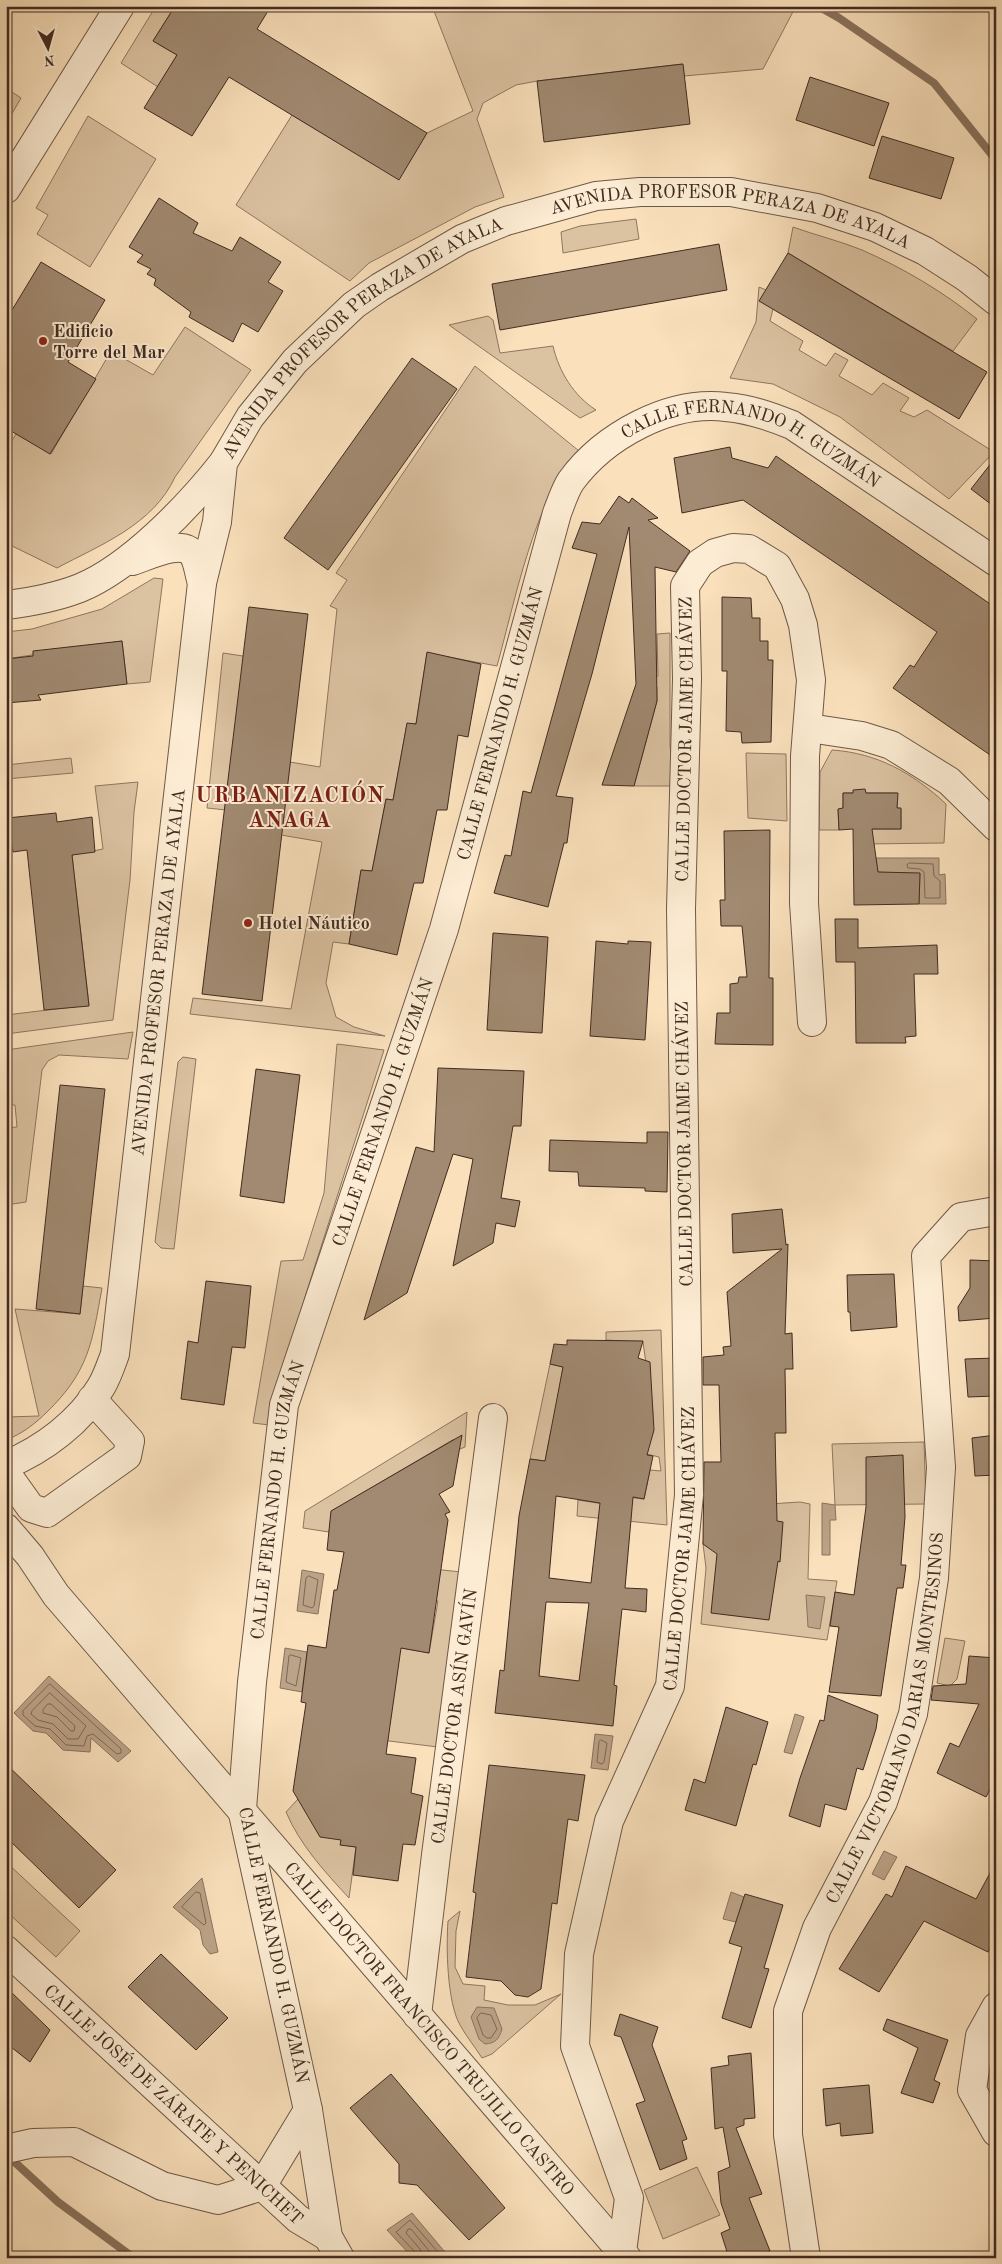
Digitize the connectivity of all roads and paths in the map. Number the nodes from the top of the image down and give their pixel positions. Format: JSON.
{"nodes":[{"id":1,"x":120,"y":6,"type":"edge"},
{"id":2,"x":6,"y":189,"type":"edge"},
{"id":3,"x":996,"y":302,"type":"edge"},
{"id":4,"x":223,"y":463,"type":"junction"},
{"id":5,"x":996,"y":562,"type":"edge"},
{"id":6,"x":123,"y":565,"type":"junction"},
{"id":7,"x":202,"y":584,"type":"junction"},
{"id":8,"x":6,"y":605,"type":"edge"},
{"id":9,"x":809,"y":728,"type":"junction"},
{"id":10,"x":996,"y":827,"type":"edge"},
{"id":11,"x":812,"y":1022,"type":"dead end"},
{"id":12,"x":996,"y":1211,"type":"edge"},
{"id":13,"x":92,"y":1399,"type":"junction"},
{"id":14,"x":493,"y":1418,"type":"dead end"},
{"id":15,"x":6,"y":1465,"type":"edge"},
{"id":16,"x":6,"y":1474,"type":"edge"},
{"id":17,"x":6,"y":1528,"type":"edge"},
{"id":18,"x":6,"y":1551,"type":"edge"},
{"id":19,"x":56,"y":1595,"type":"junction"},
{"id":20,"x":242,"y":1809,"type":"junction"},
{"id":21,"x":6,"y":1950,"type":"edge"},
{"id":22,"x":996,"y":2007,"type":"edge"},
{"id":23,"x":417,"y":2015,"type":"junction"},
{"id":24,"x":308,"y":2110,"type":"junction"},
{"id":25,"x":996,"y":2132,"type":"edge"},
{"id":26,"x":6,"y":2150,"type":"edge"},
{"id":27,"x":262,"y":2186,"type":"junction"},
{"id":28,"x":334,"y":2248,"type":"edge"},
{"id":29,"x":625,"y":2255,"type":"edge"},
{"id":30,"x":806,"y":2258,"type":"edge"}],
"edges":[{"from":1,"to":2,"type":"street"},
{"from":3,"to":4,"type":"street","name":"AVENIDA PROFESOR PERAZA DE AYALA"},
{"from":4,"to":6,"type":"street"},
{"from":4,"to":7,"type":"street","name":"AVENIDA PROFESOR PERAZA DE AYALA"},
{"from":5,"to":20,"type":"street","name":"CALLE FERNANDO H. GUZMÁN"},
{"from":6,"to":7,"type":"street"},
{"from":6,"to":8,"type":"street"},
{"from":7,"to":13,"type":"street","name":"AVENIDA PROFESOR PERAZA DE AYALA"},
{"from":9,"to":10,"type":"street"},
{"from":9,"to":11,"type":"street","name":"CALLE DOCTOR JAIME CHÁVEZ"},
{"from":9,"to":29,"type":"street","name":"CALLE DOCTOR JAIME CHÁVEZ"},
{"from":12,"to":30,"type":"street","name":"CALLE VICTORIANO DARIAS MONTESINOS"},
{"from":13,"to":15,"type":"street","name":"AVENIDA PROFESOR PERAZA DE AYALA"},
{"from":13,"to":16,"type":"street"},
{"from":14,"to":23,"type":"street","name":"CALLE DOCTOR ASÍN GAVÍN"},
{"from":17,"to":19,"type":"street","name":"CALLE DOCTOR FRANCISCO TRUJILLO CASTRO"},
{"from":18,"to":19,"type":"street","name":"CALLE DOCTOR FRANCISCO TRUJILLO CASTRO"},
{"from":19,"to":20,"type":"street","name":"CALLE DOCTOR FRANCISCO TRUJILLO CASTRO"},
{"from":20,"to":23,"type":"street","name":"CALLE DOCTOR FRANCISCO TRUJILLO CASTRO"},
{"from":20,"to":24,"type":"street","name":"CALLE FERNANDO H. GUZMÁN"},
{"from":21,"to":27,"type":"street","name":"CALLE JOSÉ DE ZÁRATE Y PENICHET"},
{"from":22,"to":25,"type":"street"},
{"from":23,"to":29,"type":"street","name":"CALLE DOCTOR FRANCISCO TRUJILLO CASTRO"},
{"from":24,"to":27,"type":"street"},
{"from":24,"to":28,"type":"street","name":"CALLE FERNANDO H. GUZMÁN"},
{"from":26,"to":27,"type":"street"},
{"from":27,"to":28,"type":"street","name":"CALLE JOSÉ DE ZÁRATE Y PENICHET"}]}
